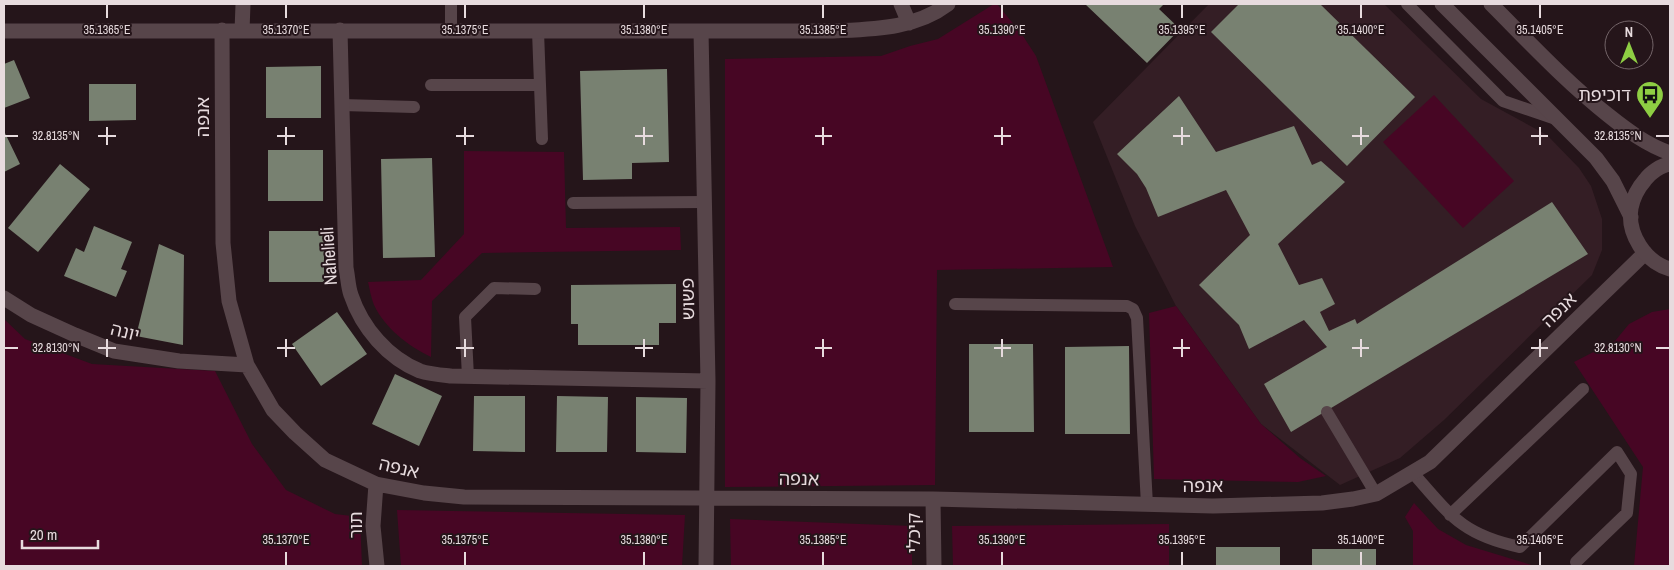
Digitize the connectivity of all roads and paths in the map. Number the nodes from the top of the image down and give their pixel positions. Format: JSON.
{"nodes":[{"id":1,"x":243,"y":4,"type":"edge"},
{"id":2,"x":451,"y":4,"type":"edge"},
{"id":3,"x":900,"y":4,"type":"edge"},
{"id":4,"x":948,"y":4,"type":"edge"},
{"id":5,"x":1407,"y":4,"type":"edge"},
{"id":6,"x":1442,"y":4,"type":"edge"},
{"id":7,"x":1491,"y":4,"type":"edge"},
{"id":8,"x":909,"y":23,"type":"junction"},
{"id":9,"x":222,"y":30,"type":"junction"},
{"id":10,"x":340,"y":30,"type":"junction"},
{"id":11,"x":4,"y":31,"type":"edge"},
{"id":12,"x":242,"y":31,"type":"junction"},
{"id":13,"x":451,"y":31,"type":"junction"},
{"id":14,"x":538,"y":31,"type":"junction"},
{"id":15,"x":701,"y":31,"type":"junction"},
{"id":16,"x":432,"y":85,"type":"dead end"},
{"id":17,"x":540,"y":85,"type":"junction"},
{"id":18,"x":342,"y":104,"type":"junction"},
{"id":19,"x":414,"y":107,"type":"dead end"},
{"id":20,"x":1558,"y":119,"type":"junction"},
{"id":21,"x":542,"y":139,"type":"dead end"},
{"id":22,"x":1670,"y":153,"type":"edge"},
{"id":23,"x":1670,"y":164,"type":"edge"},
{"id":24,"x":573,"y":202,"type":"dead end"},
{"id":25,"x":704,"y":202,"type":"junction"},
{"id":26,"x":1631,"y":216,"type":"junction"},
{"id":27,"x":1645,"y":253,"type":"junction"},
{"id":28,"x":1670,"y":269,"type":"edge"},
{"id":29,"x":535,"y":289,"type":"dead end"},
{"id":30,"x":4,"y":298,"type":"edge"},
{"id":31,"x":955,"y":304,"type":"dead end"},
{"id":32,"x":247,"y":365,"type":"junction"},
{"id":33,"x":468,"y":377,"type":"junction"},
{"id":34,"x":708,"y":381,"type":"junction"},
{"id":35,"x":1583,"y":389,"type":"dead end"},
{"id":36,"x":1327,"y":412,"type":"dead end"},
{"id":37,"x":1412,"y":473,"type":"junction"},
{"id":38,"x":376,"y":484,"type":"junction"},
{"id":39,"x":1376,"y":494,"type":"junction"},
{"id":40,"x":707,"y":497,"type":"junction"},
{"id":41,"x":933,"y":499,"type":"junction"},
{"id":42,"x":1148,"y":505,"type":"junction"},
{"id":43,"x":1450,"y":515,"type":"junction"},
{"id":44,"x":1576,"y":562,"type":"dead end"},
{"id":45,"x":377,"y":566,"type":"edge"},
{"id":46,"x":706,"y":566,"type":"edge"},
{"id":47,"x":934,"y":566,"type":"edge"}],
"edges":[{"from":1,"to":12,"type":"street"},
{"from":2,"to":13,"type":"lane"},
{"from":3,"to":8,"type":"street"},
{"from":4,"to":8,"type":"street"},
{"from":5,"to":20,"type":"lane"},
{"from":6,"to":20,"type":"street"},
{"from":7,"to":22,"type":"street"},
{"from":8,"to":15,"type":"street"},
{"from":9,"to":11,"type":"street"},
{"from":9,"to":12,"type":"street"},
{"from":9,"to":32,"type":"street","name":"אנפה"},
{"from":10,"to":12,"type":"street"},
{"from":10,"to":13,"type":"street"},
{"from":10,"to":18,"type":"street","name":"Nahelieli"},
{"from":13,"to":14,"type":"street"},
{"from":14,"to":15,"type":"street"},
{"from":14,"to":17,"type":"lane"},
{"from":15,"to":25,"type":"street","name":"פשוש"},
{"from":16,"to":17,"type":"lane"},
{"from":17,"to":21,"type":"lane"},
{"from":18,"to":19,"type":"lane"},
{"from":18,"to":33,"type":"street","name":"Nahelieli"},
{"from":20,"to":26,"type":"street"},
{"from":23,"to":26,"type":"street"},
{"from":24,"to":25,"type":"lane"},
{"from":25,"to":34,"type":"street","name":"פשוש"},
{"from":26,"to":27,"type":"street"},
{"from":27,"to":28,"type":"street"},
{"from":27,"to":37,"type":"street","name":"אנפה"},
{"from":29,"to":33,"type":"lane"},
{"from":30,"to":32,"type":"street","name":"יונה"},
{"from":31,"to":42,"type":"lane"},
{"from":32,"to":38,"type":"street","name":"אנפה"},
{"from":33,"to":34,"type":"street","name":"Nahelieli"},
{"from":34,"to":40,"type":"street","name":"פשוש"},
{"from":35,"to":43,"type":"lane"},
{"from":36,"to":39,"type":"lane"},
{"from":37,"to":39,"type":"street","name":"אנפה"},
{"from":37,"to":43,"type":"lane"},
{"from":38,"to":40,"type":"street","name":"אנפה"},
{"from":38,"to":45,"type":"street","name":"תור"},
{"from":39,"to":42,"type":"street","name":"אנפה"},
{"from":40,"to":41,"type":"street","name":"אנפה"},
{"from":40,"to":46,"type":"street","name":"פשוש"},
{"from":41,"to":42,"type":"street","name":"אנפה"},
{"from":41,"to":47,"type":"street","name":"קיכלי"},
{"from":43,"to":44,"type":"lane"}]}
